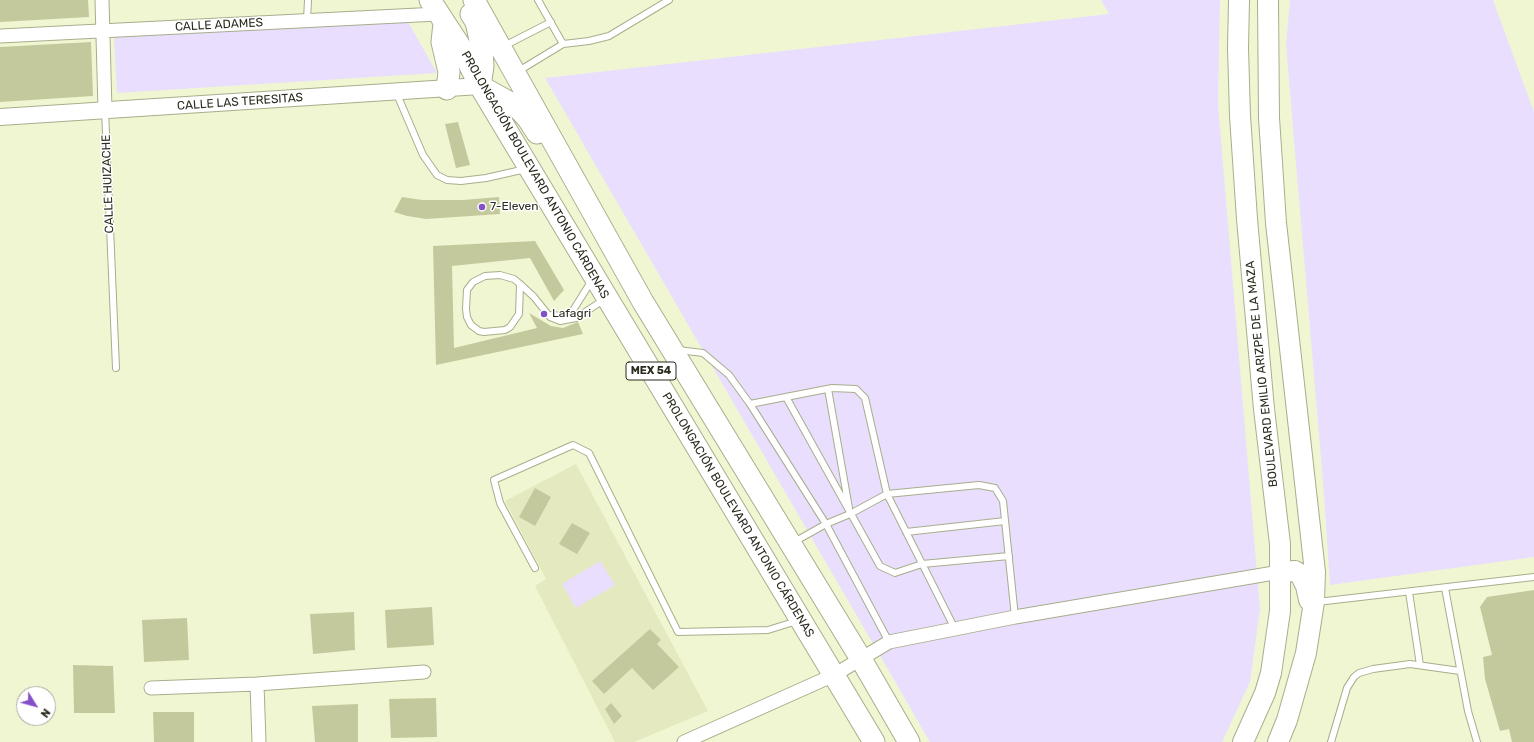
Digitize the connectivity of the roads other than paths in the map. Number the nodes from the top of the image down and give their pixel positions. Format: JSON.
{"nodes":[{"id":1,"x":102,"y":0,"type":"edge"},
{"id":2,"x":308,"y":0,"type":"edge"},
{"id":3,"x":463,"y":0,"type":"edge"},
{"id":4,"x":474,"y":0,"type":"edge"},
{"id":5,"x":538,"y":0,"type":"edge"},
{"id":6,"x":669,"y":0,"type":"edge"},
{"id":7,"x":1239,"y":0,"type":"edge"},
{"id":8,"x":1268,"y":0,"type":"edge"},
{"id":9,"x":438,"y":12,"type":"edge"},
{"id":10,"x":307,"y":20,"type":"junction"},
{"id":11,"x":551,"y":22,"type":"junction"},
{"id":12,"x":103,"y":31,"type":"junction"},
{"id":13,"x":0,"y":36,"type":"edge"},
{"id":14,"x":563,"y":44,"type":"junction"},
{"id":15,"x":502,"y":47,"type":"junction"},
{"id":16,"x":516,"y":72,"type":"junction"},
{"id":17,"x":480,"y":86,"type":"junction"},
{"id":18,"x":447,"y":89,"type":"junction"},
{"id":19,"x":396,"y":92,"type":"junction"},
{"id":20,"x":105,"y":110,"type":"junction"},
{"id":21,"x":0,"y":117,"type":"edge"},
{"id":22,"x":529,"y":168,"type":"junction"},
{"id":23,"x":610,"y":241,"type":"junction"},
{"id":24,"x":594,"y":276,"type":"junction"},
{"id":25,"x":520,"y":284,"type":"junction"},
{"id":26,"x":607,"y":298,"type":"junction"},
{"id":27,"x":546,"y":311,"type":"junction"},
{"id":28,"x":672,"y":349,"type":"junction"},
{"id":29,"x":116,"y":368,"type":"dead end"},
{"id":30,"x":828,"y":389,"type":"junction"},
{"id":31,"x":786,"y":397,"type":"junction"},
{"id":32,"x":750,"y":404,"type":"junction"},
{"id":33,"x":887,"y":494,"type":"junction"},
{"id":34,"x":850,"y":514,"type":"junction"},
{"id":35,"x":1005,"y":521,"type":"junction"},
{"id":36,"x":826,"y":524,"type":"junction"},
{"id":37,"x":906,"y":532,"type":"junction"},
{"id":38,"x":790,"y":543,"type":"junction"},
{"id":39,"x":1009,"y":556,"type":"junction"},
{"id":40,"x":922,"y":564,"type":"junction"},
{"id":41,"x":535,"y":568,"type":"dead end"},
{"id":42,"x":1280,"y":572,"type":"junction"},
{"id":43,"x":1534,"y":577,"type":"edge"},
{"id":44,"x":1445,"y":588,"type":"junction"},
{"id":45,"x":1409,"y":592,"type":"junction"},
{"id":46,"x":1314,"y":602,"type":"junction"},
{"id":47,"x":1015,"y":617,"type":"junction"},
{"id":48,"x":800,"y":619,"type":"junction"},
{"id":49,"x":955,"y":629,"type":"junction"},
{"id":50,"x":889,"y":642,"type":"junction"},
{"id":51,"x":861,"y":659,"type":"junction"},
{"id":52,"x":1420,"y":665,"type":"junction"},
{"id":53,"x":1460,"y":671,"type":"junction"},
{"id":54,"x":424,"y":672,"type":"dead end"},
{"id":55,"x":834,"y":675,"type":"junction"},
{"id":56,"x":257,"y":684,"type":"junction"},
{"id":57,"x":150,"y":688,"type":"dead end"},
{"id":58,"x":1265,"y":693,"type":"junction"},
{"id":59,"x":259,"y":742,"type":"edge"},
{"id":60,"x":684,"y":742,"type":"edge"},
{"id":61,"x":874,"y":742,"type":"edge"},
{"id":62,"x":910,"y":742,"type":"edge"},
{"id":63,"x":1243,"y":742,"type":"edge"},
{"id":64,"x":1257,"y":742,"type":"edge"},
{"id":65,"x":1278,"y":742,"type":"edge"},
{"id":66,"x":1331,"y":742,"type":"edge"},
{"id":67,"x":1477,"y":742,"type":"edge"}],
"edges":[{"from":1,"to":12,"type":"street","name":"CALLE HUIZACHE"},
{"from":2,"to":10,"type":"lane"},
{"from":3,"to":17,"type":"highway"},
{"from":4,"to":15,"type":"highway","number":"MEX 54"},
{"from":5,"to":11,"type":"lane"},
{"from":6,"to":14,"type":"lane"},
{"from":7,"to":42,"type":"main road","name":"BOULEVARD EMILIO ARIZPE DE LA MAZA"},
{"from":8,"to":46,"type":"main road"},
{"from":9,"to":10,"type":"street","name":"CALLE ADAMES"},
{"from":9,"to":17,"type":"highway","name":"PROLONGACIÓN BOULEVARD ANTONIO CÁRDENAS","number":"MEX 54"},
{"from":9,"to":18,"type":"highway"},
{"from":10,"to":12,"type":"street","name":"CALLE ADAMES"},
{"from":11,"to":14,"type":"lane"},
{"from":11,"to":15,"type":"lane"},
{"from":12,"to":13,"type":"street","name":"CALLE ADAMES"},
{"from":12,"to":20,"type":"street","name":"CALLE HUIZACHE"},
{"from":14,"to":16,"type":"lane"},
{"from":15,"to":16,"type":"highway","number":"MEX 54"},
{"from":16,"to":23,"type":"highway","number":"MEX 54"},
{"from":17,"to":18,"type":"street","name":"CALLE LAS TERESITAS"},
{"from":17,"to":22,"type":"highway","name":"PROLONGACIÓN BOULEVARD ANTONIO CÁRDENAS","number":"MEX 54"},
{"from":17,"to":23,"type":"highway"},
{"from":18,"to":19,"type":"street","name":"CALLE LAS TERESITAS"},
{"from":19,"to":20,"type":"street","name":"CALLE LAS TERESITAS"},
{"from":19,"to":22,"type":"lane"},
{"from":20,"to":21,"type":"street","name":"CALLE LAS TERESITAS"},
{"from":20,"to":29,"type":"lane","name":"CALLE HUIZACHE"},
{"from":22,"to":24,"type":"highway","name":"PROLONGACIÓN BOULEVARD ANTONIO CÁRDENAS","number":"MEX 54"},
{"from":23,"to":28,"type":"highway","number":"MEX 54"},
{"from":24,"to":26,"type":"highway","name":"PROLONGACIÓN BOULEVARD ANTONIO CÁRDENAS","number":"MEX 54"},
{"from":24,"to":27,"type":"lane"},
{"from":25,"to":25,"type":"lane"},
{"from":25,"to":27,"type":"lane"},
{"from":26,"to":27,"type":"lane"},
{"from":26,"to":48,"type":"highway","name":"PROLONGACIÓN BOULEVARD ANTONIO CÁRDENAS","number":"MEX 54"},
{"from":28,"to":32,"type":"lane"},
{"from":28,"to":38,"type":"highway","number":"MEX 54"},
{"from":30,"to":31,"type":"lane"},
{"from":30,"to":33,"type":"lane"},
{"from":30,"to":34,"type":"lane"},
{"from":31,"to":32,"type":"lane"},
{"from":31,"to":34,"type":"lane"},
{"from":32,"to":36,"type":"lane"},
{"from":33,"to":34,"type":"lane"},
{"from":33,"to":35,"type":"lane"},
{"from":33,"to":37,"type":"lane"},
{"from":34,"to":36,"type":"lane"},
{"from":34,"to":40,"type":"lane"},
{"from":35,"to":37,"type":"lane"},
{"from":35,"to":39,"type":"lane"},
{"from":36,"to":38,"type":"lane"},
{"from":36,"to":50,"type":"lane"},
{"from":37,"to":40,"type":"lane"},
{"from":38,"to":51,"type":"highway","number":"MEX 54"},
{"from":39,"to":40,"type":"lane"},
{"from":39,"to":47,"type":"lane"},
{"from":40,"to":49,"type":"lane"},
{"from":41,"to":48,"type":"lane"},
{"from":42,"to":46,"type":"main road"},
{"from":42,"to":47,"type":"street"},
{"from":42,"to":58,"type":"main road","name":"BOULEVARD EMILIO ARIZPE DE LA MAZA"},
{"from":43,"to":44,"type":"lane"},
{"from":44,"to":45,"type":"lane"},
{"from":44,"to":53,"type":"lane"},
{"from":45,"to":46,"type":"lane"},
{"from":45,"to":52,"type":"lane"},
{"from":46,"to":65,"type":"main road"},
{"from":47,"to":49,"type":"street"},
{"from":48,"to":55,"type":"highway","name":"PROLONGACIÓN BOULEVARD ANTONIO CÁRDENAS","number":"MEX 54"},
{"from":49,"to":50,"type":"street"},
{"from":50,"to":51,"type":"street"},
{"from":51,"to":55,"type":"street"},
{"from":51,"to":62,"type":"highway","number":"MEX 54"},
{"from":52,"to":53,"type":"lane"},
{"from":52,"to":66,"type":"lane"},
{"from":53,"to":67,"type":"lane"},
{"from":54,"to":56,"type":"street"},
{"from":55,"to":60,"type":"street"},
{"from":55,"to":61,"type":"highway","name":"PROLONGACIÓN BOULEVARD ANTONIO CÁRDENAS","number":"MEX 54"},
{"from":56,"to":57,"type":"street"},
{"from":56,"to":59,"type":"street"},
{"from":58,"to":63,"type":"main road","name":"BOULEVARD EMILIO ARIZPE DE LA MAZA"},
{"from":58,"to":64,"type":"main road"}]}
